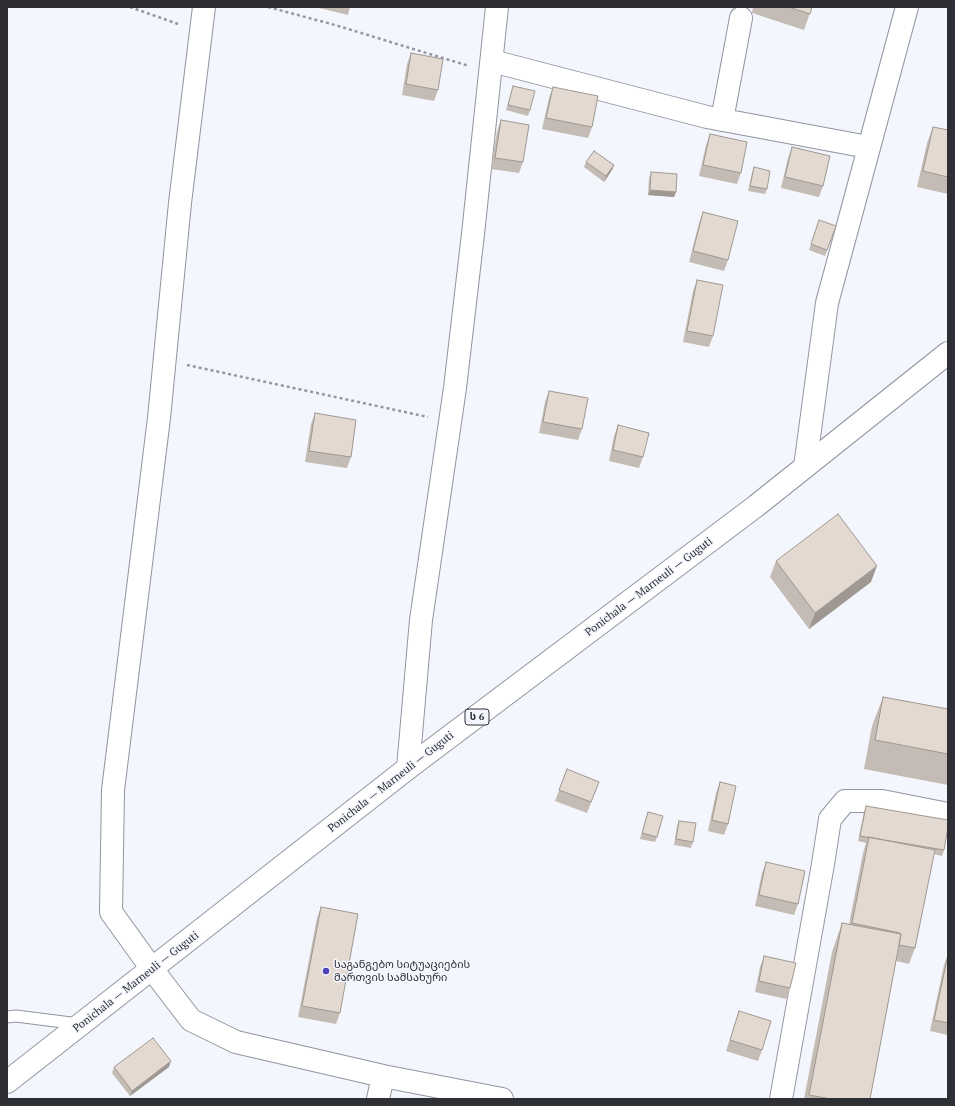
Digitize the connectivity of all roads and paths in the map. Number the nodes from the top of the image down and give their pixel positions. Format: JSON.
{"nodes":[{"id":1,"x":130,"y":7,"type":"edge"},
{"id":2,"x":204,"y":7,"type":"edge"},
{"id":3,"x":268,"y":7,"type":"edge"},
{"id":4,"x":497,"y":7,"type":"edge"},
{"id":5,"x":907,"y":7,"type":"edge"},
{"id":6,"x":740,"y":18,"type":"dead end"},
{"id":7,"x":201,"y":32,"type":"junction"},
{"id":8,"x":491,"y":66,"type":"junction"},
{"id":9,"x":722,"y":120,"type":"junction"},
{"id":10,"x":868,"y":148,"type":"junction"},
{"id":11,"x":948,"y":353,"type":"edge"},
{"id":12,"x":164,"y":360,"type":"junction"},
{"id":13,"x":450,"y":422,"type":"junction"},
{"id":14,"x":805,"y":467,"type":"junction"},
{"id":15,"x":408,"y":768,"type":"junction"},
{"id":16,"x":948,"y":814,"type":"edge"},
{"id":17,"x":152,"y":969,"type":"junction"},
{"id":18,"x":7,"y":1017,"type":"edge"},
{"id":19,"x":82,"y":1025,"type":"junction"},
{"id":20,"x":383,"y":1076,"type":"junction"},
{"id":21,"x":7,"y":1082,"type":"edge"},
{"id":22,"x":378,"y":1099,"type":"edge"},
{"id":23,"x":502,"y":1099,"type":"edge"},
{"id":24,"x":781,"y":1099,"type":"edge"}],
"edges":[{"from":1,"to":7,"type":"path"},
{"from":2,"to":7,"type":"main road"},
{"from":3,"to":8,"type":"path"},
{"from":4,"to":8,"type":"main road"},
{"from":5,"to":10,"type":"main road"},
{"from":6,"to":9,"type":"main road"},
{"from":7,"to":12,"type":"main road"},
{"from":8,"to":9,"type":"main road"},
{"from":8,"to":13,"type":"main road"},
{"from":9,"to":10,"type":"main road"},
{"from":10,"to":14,"type":"main road"},
{"from":11,"to":14,"type":"main road","name":"Ponichala — Marneuli — Guguti","number":"ს 6"},
{"from":12,"to":13,"type":"path"},
{"from":12,"to":17,"type":"main road"},
{"from":13,"to":15,"type":"main road"},
{"from":14,"to":15,"type":"main road","name":"Ponichala — Marneuli — Guguti","number":"ს 6"},
{"from":15,"to":17,"type":"main road","name":"Ponichala — Marneuli — Guguti","number":"ს 6"},
{"from":16,"to":24,"type":"main road"},
{"from":17,"to":19,"type":"main road","name":"Ponichala — Marneuli — Guguti","number":"ს 6"},
{"from":17,"to":20,"type":"main road"},
{"from":18,"to":19,"type":"lane"},
{"from":19,"to":21,"type":"main road","name":"Ponichala — Marneuli — Guguti","number":"ს 6"},
{"from":20,"to":22,"type":"main road"},
{"from":20,"to":23,"type":"main road"}]}
